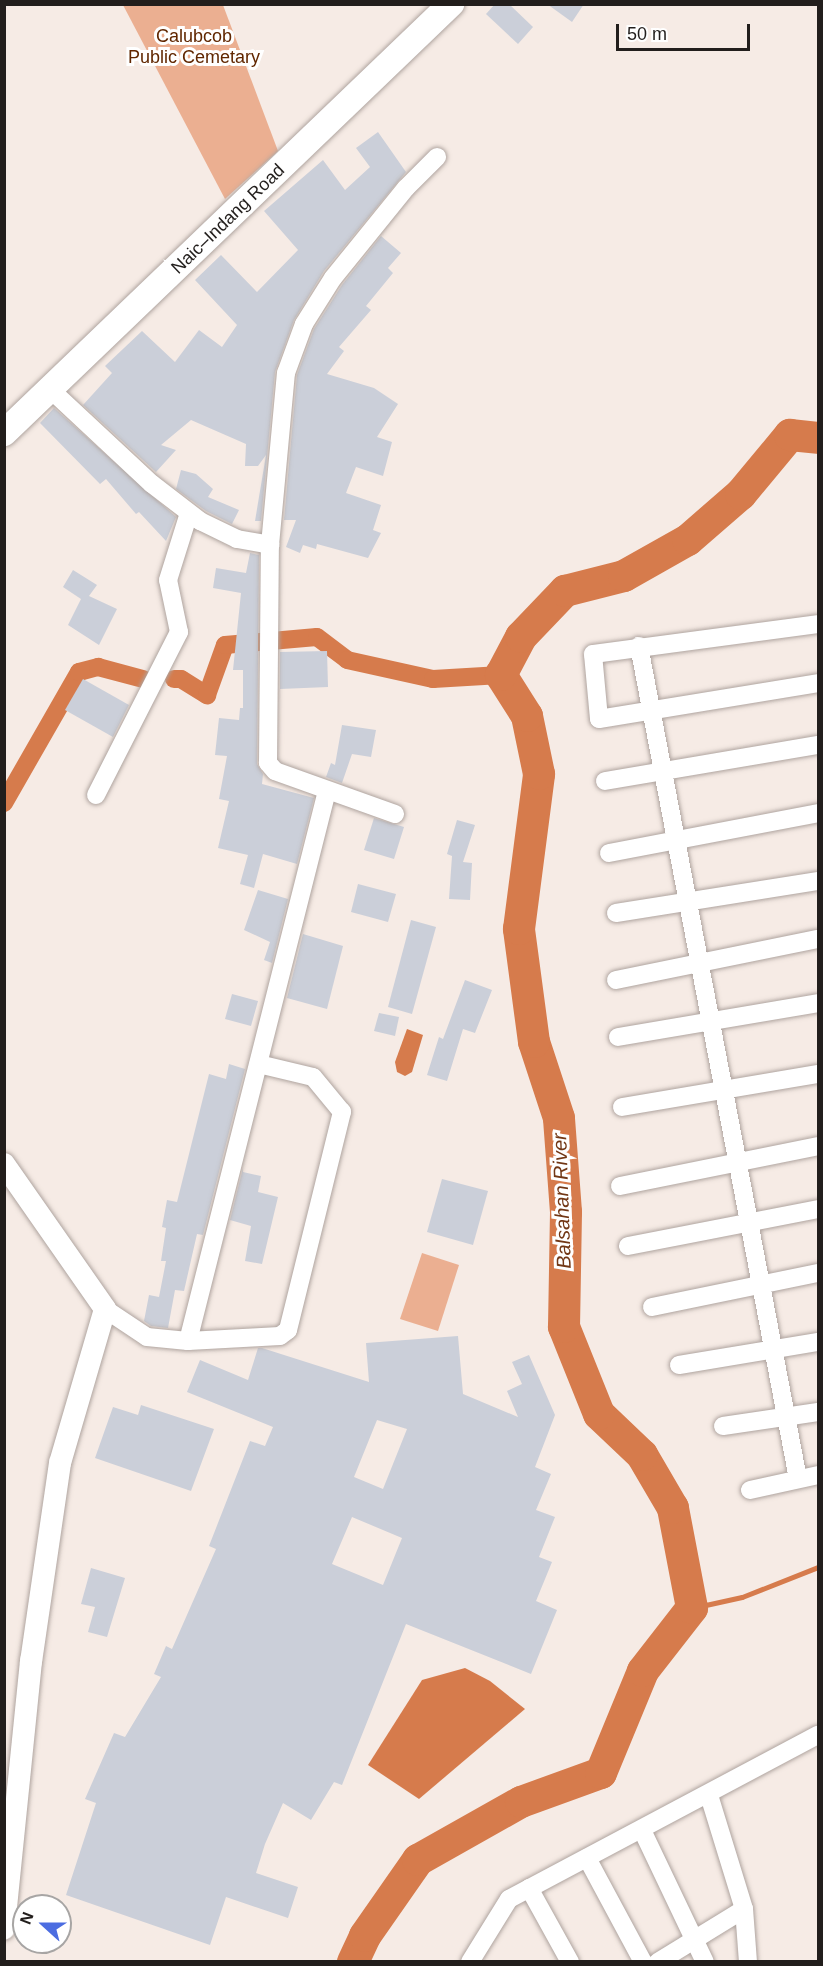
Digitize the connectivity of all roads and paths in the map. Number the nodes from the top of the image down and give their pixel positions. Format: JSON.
{"nodes":[{"id":1,"x":451,"y":4,"type":"edge"},
{"id":2,"x":437,"y":157,"type":"dead end"},
{"id":3,"x":50,"y":389,"type":"junction"},
{"id":4,"x":4,"y":433,"type":"edge"},
{"id":5,"x":189,"y":513,"type":"junction"},
{"id":6,"x":270,"y":545,"type":"junction"},
{"id":7,"x":819,"y":624,"type":"edge"},
{"id":8,"x":639,"y":646,"type":"junction"},
{"id":9,"x":819,"y":683,"type":"edge"},
{"id":10,"x":648,"y":709,"type":"junction"},
{"id":11,"x":819,"y":745,"type":"edge"},
{"id":12,"x":661,"y":775,"type":"junction"},
{"id":13,"x":605,"y":781,"type":"dead end"},
{"id":14,"x":327,"y":791,"type":"junction"},
{"id":15,"x":96,"y":795,"type":"dead end"},
{"id":16,"x":819,"y":813,"type":"edge"},
{"id":17,"x":395,"y":814,"type":"dead end"},
{"id":18,"x":675,"y":841,"type":"junction"},
{"id":19,"x":609,"y":853,"type":"dead end"},
{"id":20,"x":819,"y":881,"type":"edge"},
{"id":21,"x":686,"y":903,"type":"junction"},
{"id":22,"x":616,"y":913,"type":"dead end"},
{"id":23,"x":819,"y":939,"type":"edge"},
{"id":24,"x":697,"y":961,"type":"junction"},
{"id":25,"x":616,"y":980,"type":"dead end"},
{"id":26,"x":819,"y":1003,"type":"edge"},
{"id":27,"x":709,"y":1022,"type":"junction"},
{"id":28,"x":618,"y":1037,"type":"dead end"},
{"id":29,"x":259,"y":1064,"type":"junction"},
{"id":30,"x":819,"y":1074,"type":"edge"},
{"id":31,"x":721,"y":1093,"type":"junction"},
{"id":32,"x":622,"y":1107,"type":"dead end"},
{"id":33,"x":819,"y":1146,"type":"edge"},
{"id":34,"x":736,"y":1160,"type":"junction"},
{"id":35,"x":4,"y":1164,"type":"edge"},
{"id":36,"x":620,"y":1186,"type":"dead end"},
{"id":37,"x":819,"y":1209,"type":"edge"},
{"id":38,"x":748,"y":1221,"type":"junction"},
{"id":39,"x":628,"y":1246,"type":"dead end"},
{"id":40,"x":819,"y":1273,"type":"edge"},
{"id":41,"x":758,"y":1284,"type":"junction"},
{"id":42,"x":652,"y":1307,"type":"dead end"},
{"id":43,"x":105,"y":1309,"type":"junction"},
{"id":44,"x":188,"y":1341,"type":"junction"},
{"id":45,"x":819,"y":1342,"type":"edge"},
{"id":46,"x":773,"y":1350,"type":"junction"},
{"id":47,"x":679,"y":1365,"type":"dead end"},
{"id":48,"x":819,"y":1412,"type":"edge"},
{"id":49,"x":786,"y":1418,"type":"junction"},
{"id":50,"x":723,"y":1426,"type":"dead end"},
{"id":51,"x":819,"y":1475,"type":"edge"},
{"id":52,"x":798,"y":1479,"type":"junction"},
{"id":53,"x":750,"y":1490,"type":"dead end"},
{"id":54,"x":819,"y":1735,"type":"edge"},
{"id":55,"x":709,"y":1795,"type":"junction"},
{"id":56,"x":642,"y":1830,"type":"junction"},
{"id":57,"x":587,"y":1858,"type":"junction"},
{"id":58,"x":528,"y":1888,"type":"junction"},
{"id":59,"x":744,"y":1909,"type":"junction"},
{"id":60,"x":4,"y":1929,"type":"edge"},
{"id":61,"x":694,"y":1940,"type":"junction"},
{"id":62,"x":484,"y":1954,"type":"edge"},
{"id":63,"x":470,"y":1962,"type":"edge"},
{"id":64,"x":570,"y":1962,"type":"edge"},
{"id":65,"x":643,"y":1962,"type":"edge"},
{"id":66,"x":658,"y":1962,"type":"edge"},
{"id":67,"x":705,"y":1962,"type":"edge"},
{"id":68,"x":748,"y":1962,"type":"edge"}],
"edges":[{"from":1,"to":3,"type":"main road","name":"Naic–Indang Road"},
{"from":2,"to":6,"type":"street"},
{"from":3,"to":4,"type":"main road","name":"Naic–Indang Road"},
{"from":3,"to":5,"type":"street"},
{"from":5,"to":6,"type":"street"},
{"from":5,"to":15,"type":"street"},
{"from":6,"to":14,"type":"street"},
{"from":7,"to":8,"type":"street"},
{"from":8,"to":10,"type":"street"},
{"from":8,"to":10,"type":"street"},
{"from":9,"to":10,"type":"street"},
{"from":10,"to":12,"type":"street"},
{"from":11,"to":12,"type":"street"},
{"from":12,"to":13,"type":"street"},
{"from":12,"to":18,"type":"street"},
{"from":14,"to":17,"type":"street"},
{"from":14,"to":29,"type":"street"},
{"from":16,"to":18,"type":"street"},
{"from":18,"to":19,"type":"street"},
{"from":18,"to":21,"type":"street"},
{"from":20,"to":21,"type":"street"},
{"from":21,"to":22,"type":"street"},
{"from":21,"to":24,"type":"street"},
{"from":23,"to":24,"type":"street"},
{"from":24,"to":25,"type":"street"},
{"from":24,"to":27,"type":"street"},
{"from":26,"to":27,"type":"street"},
{"from":27,"to":28,"type":"street"},
{"from":27,"to":31,"type":"street"},
{"from":29,"to":44,"type":"street"},
{"from":29,"to":44,"type":"street"},
{"from":30,"to":31,"type":"street"},
{"from":31,"to":32,"type":"street"},
{"from":31,"to":34,"type":"street"},
{"from":33,"to":34,"type":"street"},
{"from":34,"to":36,"type":"street"},
{"from":34,"to":38,"type":"street"},
{"from":35,"to":43,"type":"street"},
{"from":37,"to":38,"type":"street"},
{"from":38,"to":39,"type":"street"},
{"from":38,"to":41,"type":"street"},
{"from":40,"to":41,"type":"street"},
{"from":41,"to":42,"type":"street"},
{"from":41,"to":46,"type":"street"},
{"from":43,"to":44,"type":"street"},
{"from":43,"to":60,"type":"street"},
{"from":45,"to":46,"type":"street"},
{"from":46,"to":47,"type":"street"},
{"from":46,"to":49,"type":"street"},
{"from":48,"to":49,"type":"street"},
{"from":49,"to":50,"type":"street"},
{"from":49,"to":52,"type":"street"},
{"from":51,"to":52,"type":"street"},
{"from":52,"to":53,"type":"street"},
{"from":54,"to":55,"type":"street"},
{"from":55,"to":56,"type":"street"},
{"from":55,"to":59,"type":"street"},
{"from":56,"to":57,"type":"street"},
{"from":56,"to":61,"type":"street"},
{"from":57,"to":58,"type":"street"},
{"from":57,"to":65,"type":"street"},
{"from":58,"to":62,"type":"street"},
{"from":58,"to":64,"type":"street"},
{"from":59,"to":61,"type":"street"},
{"from":59,"to":68,"type":"street"},
{"from":61,"to":66,"type":"street"},
{"from":61,"to":67,"type":"street"},
{"from":62,"to":63,"type":"street"}]}
